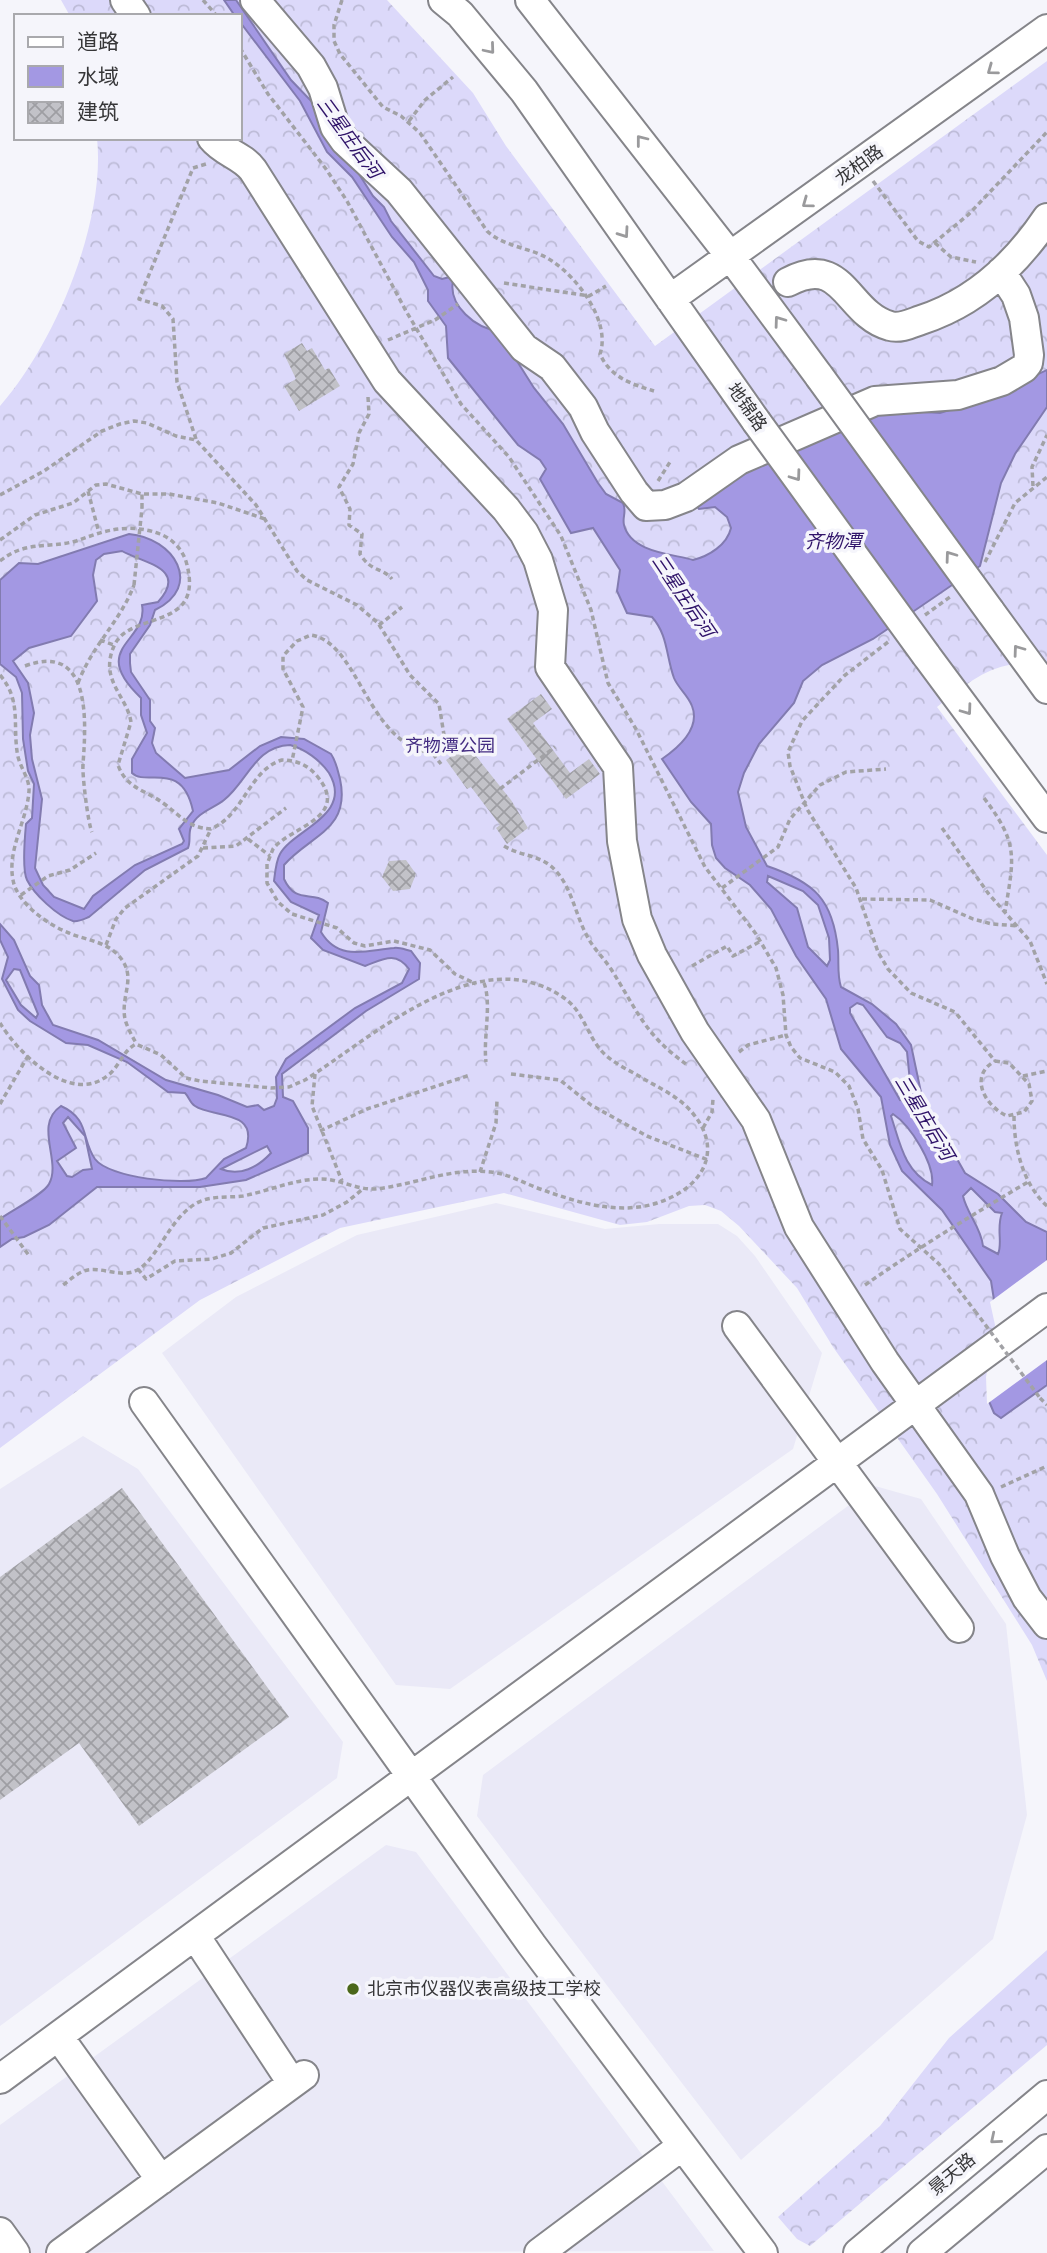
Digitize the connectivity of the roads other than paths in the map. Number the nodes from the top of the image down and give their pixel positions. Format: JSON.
{"nodes":[{"id":1,"x":254,"y":0,"type":"edge"},
{"id":2,"x":443,"y":0,"type":"edge"},
{"id":3,"x":530,"y":0,"type":"edge"},
{"id":4,"x":1047,"y":29,"type":"edge"},
{"id":5,"x":218,"y":145,"type":"edge"},
{"id":6,"x":1047,"y":218,"type":"edge"},
{"id":7,"x":731,"y":257,"type":"junction"},
{"id":8,"x":1001,"y":272,"type":"junction"},
{"id":9,"x":788,"y":282,"type":"dead end"},
{"id":10,"x":670,"y":299,"type":"junction"},
{"id":11,"x":1047,"y":689,"type":"edge"},
{"id":12,"x":1047,"y":818,"type":"edge"},
{"id":13,"x":1047,"y":1308,"type":"edge"},
{"id":14,"x":737,"y":1326,"type":"dead end"},
{"id":15,"x":144,"y":1402,"type":"dead end"},
{"id":16,"x":916,"y":1405,"type":"junction"},
{"id":17,"x":838,"y":1463,"type":"junction"},
{"id":18,"x":1047,"y":1624,"type":"edge"},
{"id":19,"x":959,"y":1628,"type":"dead end"},
{"id":20,"x":412,"y":1777,"type":"junction"},
{"id":21,"x":196,"y":1937,"type":"junction"},
{"id":22,"x":59,"y":2036,"type":"junction"},
{"id":23,"x":0,"y":2080,"type":"edge"},
{"id":24,"x":1047,"y":2095,"type":"edge"},
{"id":25,"x":682,"y":2146,"type":"junction"},
{"id":26,"x":1047,"y":2149,"type":"edge"},
{"id":27,"x":161,"y":2180,"type":"junction"},
{"id":28,"x":0,"y":2232,"type":"edge"},
{"id":29,"x":15,"y":2253,"type":"edge"},
{"id":30,"x":61,"y":2253,"type":"edge"},
{"id":31,"x":539,"y":2253,"type":"edge"},
{"id":32,"x":763,"y":2253,"type":"edge"},
{"id":33,"x":858,"y":2253,"type":"edge"},
{"id":34,"x":922,"y":2253,"type":"edge"}],
"edges":[{"from":1,"to":8,"type":"street"},
{"from":2,"to":10,"type":"street","name":"地锦路","one_way":true},
{"from":7,"to":3,"type":"street","one_way":true},
{"from":4,"to":7,"type":"street","name":"龙柏路","one_way":true},
{"from":5,"to":16,"type":"street"},
{"from":6,"to":8,"type":"street"},
{"from":7,"to":10,"type":"street","name":"龙柏路"},
{"from":11,"to":7,"type":"street","one_way":true,"bridge":true},
{"from":8,"to":9,"type":"street"},
{"from":10,"to":12,"type":"street","name":"地锦路","one_way":true,"bridge":true},
{"from":13,"to":16,"type":"street"},
{"from":14,"to":17,"type":"street"},
{"from":15,"to":20,"type":"street"},
{"from":16,"to":17,"type":"street"},
{"from":16,"to":18,"type":"street"},
{"from":17,"to":19,"type":"street"},
{"from":17,"to":20,"type":"street"},
{"from":20,"to":21,"type":"street"},
{"from":20,"to":25,"type":"street"},
{"from":21,"to":22,"type":"street"},
{"from":21,"to":27,"type":"street"},
{"from":22,"to":23,"type":"street"},
{"from":22,"to":27,"type":"street"},
{"from":24,"to":33,"type":"street","name":"景天路","one_way":true},
{"from":25,"to":31,"type":"street"},
{"from":25,"to":32,"type":"street"},
{"from":26,"to":34,"type":"street"},
{"from":27,"to":30,"type":"street"},
{"from":28,"to":29,"type":"street"}]}
